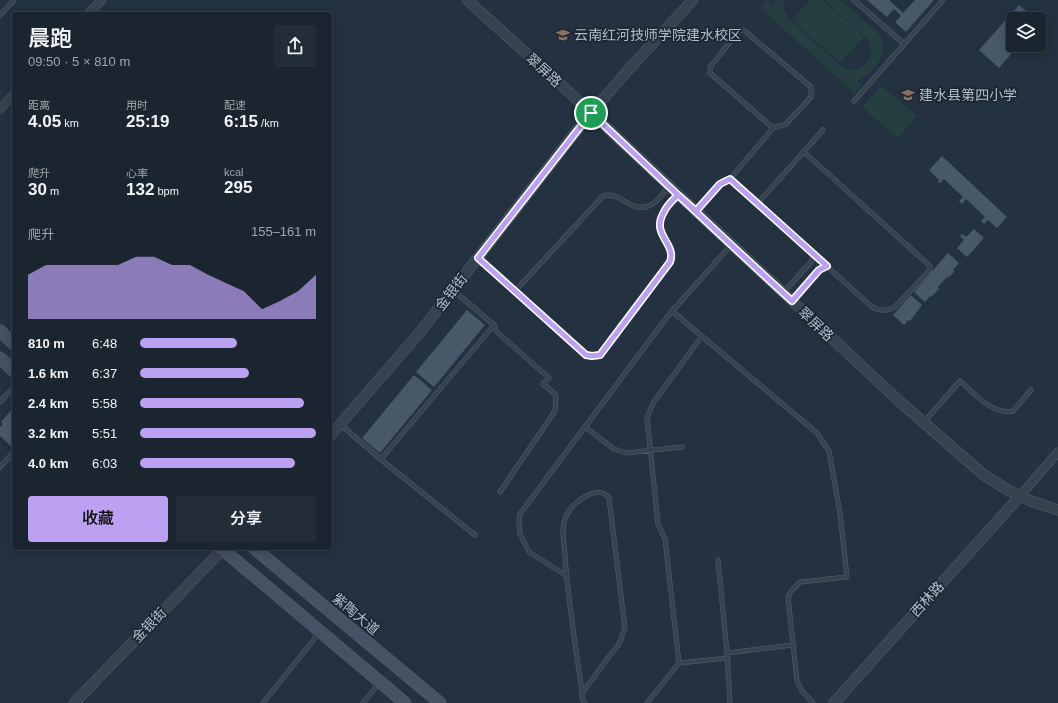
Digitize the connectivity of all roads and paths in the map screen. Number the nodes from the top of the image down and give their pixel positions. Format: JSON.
{"nodes":[{"id":1,"x":14,"y":0,"type":"edge"},
{"id":2,"x":102,"y":0,"type":"edge"},
{"id":3,"x":467,"y":0,"type":"edge"},
{"id":4,"x":693,"y":0,"type":"edge"},
{"id":5,"x":854,"y":0,"type":"edge"},
{"id":6,"x":943,"y":0,"type":"edge"},
{"id":7,"x":90,"y":12,"type":"edge"},
{"id":8,"x":0,"y":15,"type":"edge"},
{"id":9,"x":904,"y":44,"type":"junction"},
{"id":10,"x":12,"y":96,"type":"edge"},
{"id":11,"x":854,"y":101,"type":"dead end"},
{"id":12,"x":0,"y":108,"type":"edge"},
{"id":13,"x":591,"y":113,"type":"junction"},
{"id":14,"x":773,"y":128,"type":"junction"},
{"id":15,"x":823,"y":130,"type":"dead end"},
{"id":16,"x":804,"y":152,"type":"junction"},
{"id":17,"x":730,"y":179,"type":"junction"},
{"id":18,"x":669,"y":186,"type":"junction"},
{"id":19,"x":678,"y":195,"type":"junction"},
{"id":20,"x":757,"y":204,"type":"junction"},
{"id":21,"x":696,"y":211,"type":"junction"},
{"id":22,"x":731,"y":244,"type":"junction"},
{"id":23,"x":814,"y":255,"type":"junction"},
{"id":24,"x":478,"y":258,"type":"junction"},
{"id":25,"x":827,"y":266,"type":"junction"},
{"id":26,"x":453,"y":290,"type":"junction"},
{"id":27,"x":515,"y":291,"type":"junction"},
{"id":28,"x":783,"y":293,"type":"junction"},
{"id":29,"x":792,"y":301,"type":"junction"},
{"id":30,"x":672,"y":312,"type":"junction"},
{"id":31,"x":494,"y":325,"type":"junction"},
{"id":32,"x":0,"y":331,"type":"edge"},
{"id":33,"x":702,"y":336,"type":"junction"},
{"id":34,"x":12,"y":342,"type":"edge"},
{"id":35,"x":0,"y":358,"type":"edge"},
{"id":36,"x":12,"y":369,"type":"edge"},
{"id":37,"x":12,"y":389,"type":"edge"},
{"id":38,"x":1031,"y":390,"type":"dead end"},
{"id":39,"x":0,"y":402,"type":"edge"},
{"id":40,"x":924,"y":422,"type":"junction"},
{"id":41,"x":340,"y":424,"type":"junction"},
{"id":42,"x":585,"y":427,"type":"junction"},
{"id":43,"x":332,"y":433,"type":"edge"},
{"id":44,"x":682,"y":447,"type":"dead end"},
{"id":45,"x":650,"y":450,"type":"junction"},
{"id":46,"x":1058,"y":452,"type":"edge"},
{"id":47,"x":12,"y":454,"type":"edge"},
{"id":48,"x":381,"y":459,"type":"junction"},
{"id":49,"x":0,"y":467,"type":"edge"},
{"id":50,"x":500,"y":492,"type":"dead end"},
{"id":51,"x":1020,"y":496,"type":"junction"},
{"id":52,"x":1058,"y":510,"type":"edge"},
{"id":53,"x":475,"y":535,"type":"dead end"},
{"id":54,"x":221,"y":550,"type":"edge"},
{"id":55,"x":225,"y":550,"type":"edge"},
{"id":56,"x":256,"y":550,"type":"edge"},
{"id":57,"x":718,"y":560,"type":"dead end"},
{"id":58,"x":567,"y":576,"type":"junction"},
{"id":59,"x":320,"y":632,"type":"junction"},
{"id":60,"x":793,"y":645,"type":"junction"},
{"id":61,"x":727,"y":653,"type":"junction"},
{"id":62,"x":728,"y":658,"type":"junction"},
{"id":63,"x":679,"y":663,"type":"junction"},
{"id":64,"x":380,"y":682,"type":"junction"},
{"id":65,"x":582,"y":693,"type":"junction"},
{"id":66,"x":74,"y":703,"type":"edge"},
{"id":67,"x":263,"y":703,"type":"edge"},
{"id":68,"x":363,"y":703,"type":"edge"},
{"id":69,"x":405,"y":703,"type":"edge"},
{"id":70,"x":440,"y":703,"type":"edge"},
{"id":71,"x":585,"y":703,"type":"edge"},
{"id":72,"x":647,"y":703,"type":"edge"},
{"id":73,"x":730,"y":703,"type":"edge"},
{"id":74,"x":813,"y":703,"type":"edge"},
{"id":75,"x":834,"y":703,"type":"edge"}],
"edges":[{"from":1,"to":8,"type":"lane"},
{"from":2,"to":7,"type":"street"},
{"from":3,"to":13,"type":"street","name":"翠屏路"},
{"from":4,"to":13,"type":"street","name":"金银街"},
{"from":5,"to":9,"type":"lane"},
{"from":6,"to":9,"type":"lane"},
{"from":9,"to":11,"type":"lane"},
{"from":10,"to":12,"type":"street"},
{"from":13,"to":18,"type":"street","name":"翠屏路"},
{"from":13,"to":24,"type":"street","name":"金银街"},
{"from":14,"to":14,"type":"lane"},
{"from":14,"to":17,"type":"lane"},
{"from":15,"to":16,"type":"lane"},
{"from":16,"to":20,"type":"lane"},
{"from":16,"to":25,"type":"lane"},
{"from":17,"to":20,"type":"lane"},
{"from":17,"to":21,"type":"lane"},
{"from":18,"to":19,"type":"street","name":"翠屏路"},
{"from":18,"to":27,"type":"lane"},
{"from":19,"to":21,"type":"street","name":"翠屏路"},
{"from":19,"to":27,"type":"lane"},
{"from":20,"to":23,"type":"lane"},
{"from":21,"to":22,"type":"street","name":"翠屏路"},
{"from":22,"to":28,"type":"street","name":"翠屏路"},
{"from":22,"to":30,"type":"lane"},
{"from":23,"to":25,"type":"lane"},
{"from":23,"to":28,"type":"lane"},
{"from":24,"to":26,"type":"street","name":"金银街"},
{"from":24,"to":27,"type":"lane"},
{"from":25,"to":29,"type":"lane"},
{"from":26,"to":31,"type":"lane"},
{"from":26,"to":41,"type":"street","name":"金银街"},
{"from":28,"to":29,"type":"street","name":"翠屏路"},
{"from":29,"to":40,"type":"street","name":"翠屏路"},
{"from":30,"to":33,"type":"lane"},
{"from":30,"to":42,"type":"lane"},
{"from":31,"to":48,"type":"lane"},
{"from":31,"to":50,"type":"lane"},
{"from":32,"to":34,"type":"main road"},
{"from":33,"to":45,"type":"lane"},
{"from":33,"to":60,"type":"lane"},
{"from":35,"to":36,"type":"main road"},
{"from":37,"to":39,"type":"lane"},
{"from":38,"to":40,"type":"lane"},
{"from":40,"to":51,"type":"street","name":"翠屏路"},
{"from":41,"to":43,"type":"street","name":"金银街"},
{"from":41,"to":48,"type":"lane"},
{"from":42,"to":45,"type":"lane"},
{"from":42,"to":58,"type":"lane"},
{"from":44,"to":45,"type":"lane"},
{"from":45,"to":63,"type":"lane"},
{"from":46,"to":51,"type":"street"},
{"from":47,"to":49,"type":"lane"},
{"from":48,"to":53,"type":"lane"},
{"from":51,"to":52,"type":"street","name":"翠屏路"},
{"from":51,"to":75,"type":"street","name":"西林路"},
{"from":54,"to":66,"type":"street","name":"金银街"},
{"from":55,"to":59,"type":"main road"},
{"from":56,"to":70,"type":"main road","name":"紫陶大道"},
{"from":57,"to":61,"type":"lane"},
{"from":58,"to":65,"type":"lane"},
{"from":58,"to":65,"type":"lane"},
{"from":59,"to":64,"type":"main road"},
{"from":59,"to":67,"type":"lane"},
{"from":60,"to":61,"type":"lane"},
{"from":60,"to":74,"type":"lane"},
{"from":61,"to":62,"type":"lane"},
{"from":62,"to":63,"type":"lane"},
{"from":62,"to":73,"type":"lane"},
{"from":63,"to":72,"type":"lane"},
{"from":64,"to":68,"type":"lane"},
{"from":64,"to":69,"type":"main road"},
{"from":65,"to":71,"type":"lane"}]}
